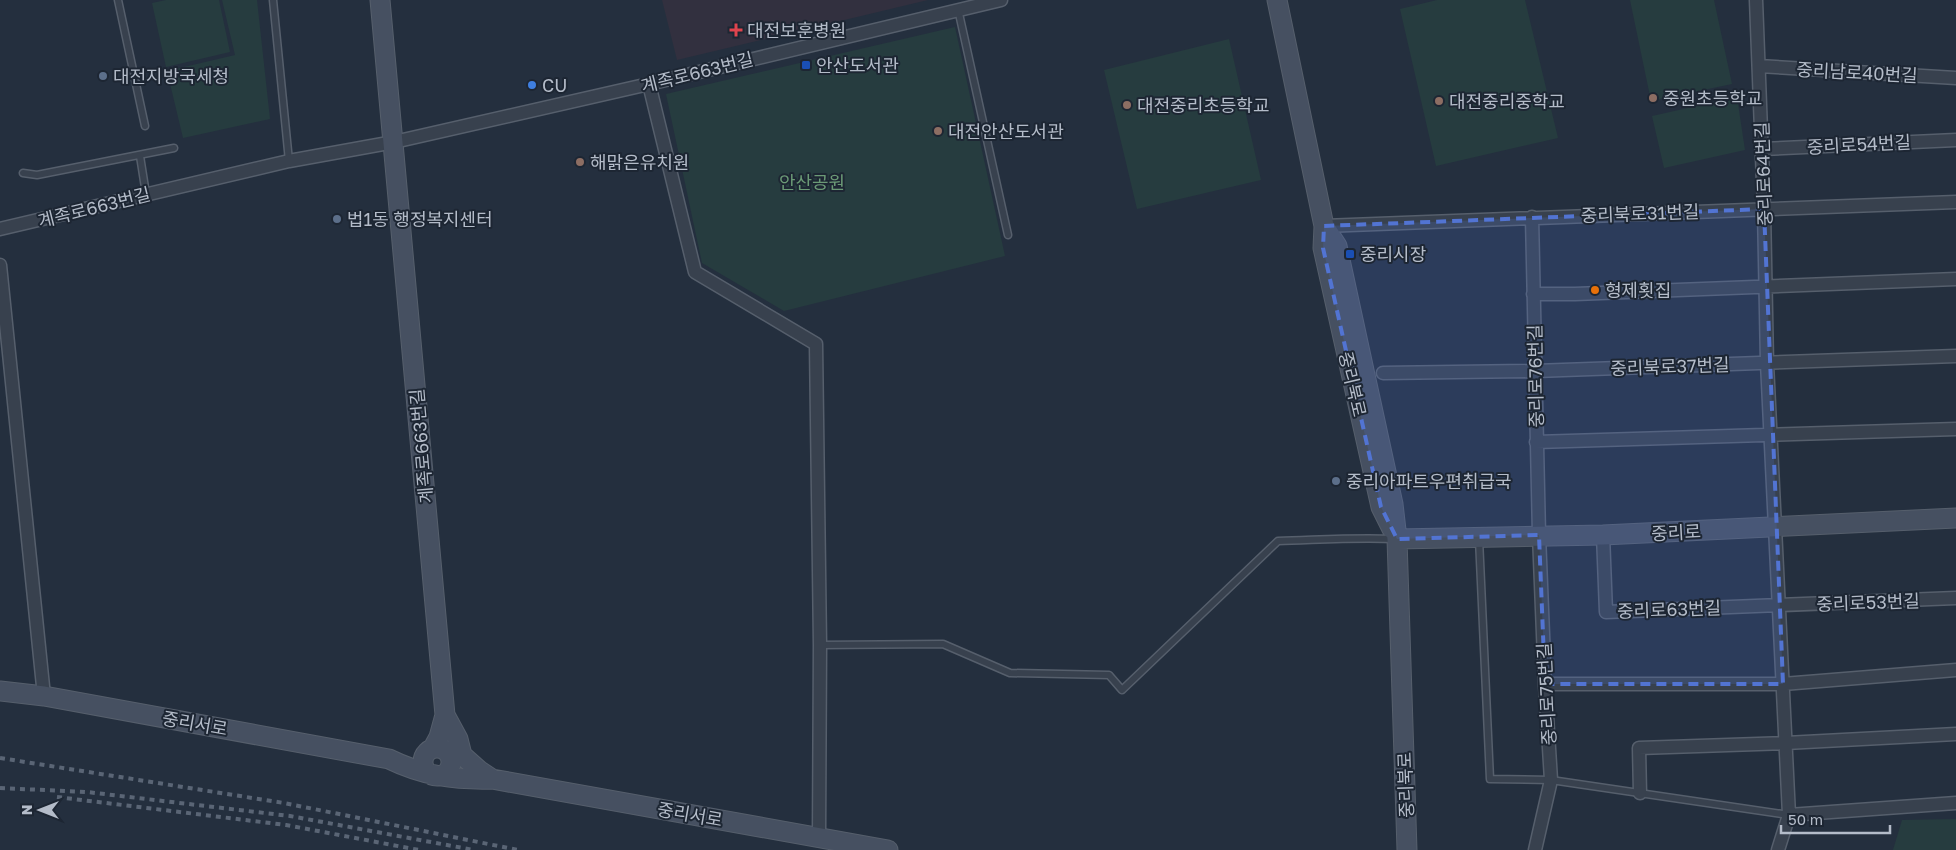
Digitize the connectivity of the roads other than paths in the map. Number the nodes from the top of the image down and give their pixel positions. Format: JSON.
{"nodes":[{"id":1,"x":118,"y":0,"type":"edge"},
{"id":2,"x":274,"y":0,"type":"edge"},
{"id":3,"x":380,"y":0,"type":"edge"},
{"id":4,"x":1000,"y":0,"type":"edge"},
{"id":5,"x":1277,"y":0,"type":"edge"},
{"id":6,"x":1756,"y":0,"type":"edge"},
{"id":7,"x":958,"y":9,"type":"junction"},
{"id":8,"x":1759,"y":66,"type":"junction"},
{"id":9,"x":1956,"y":78,"type":"edge"},
{"id":10,"x":649,"y":84,"type":"junction"},
{"id":11,"x":145,"y":126,"type":"dead end"},
{"id":12,"x":1956,"y":140,"type":"edge"},
{"id":13,"x":394,"y":142,"type":"junction"},
{"id":14,"x":174,"y":148,"type":"dead end"},
{"id":15,"x":1762,"y":148,"type":"junction"},
{"id":16,"x":140,"y":156,"type":"junction"},
{"id":17,"x":289,"y":162,"type":"junction"},
{"id":18,"x":23,"y":173,"type":"dead end"},
{"id":19,"x":146,"y":194,"type":"junction"},
{"id":20,"x":1956,"y":202,"type":"edge"},
{"id":21,"x":1764,"y":209,"type":"junction"},
{"id":22,"x":1532,"y":217,"type":"junction"},
{"id":23,"x":1324,"y":226,"type":"junction"},
{"id":24,"x":0,"y":230,"type":"edge"},
{"id":25,"x":1008,"y":235,"type":"dead end"},
{"id":26,"x":0,"y":265,"type":"edge"},
{"id":27,"x":1956,"y":279,"type":"edge"},
{"id":28,"x":1766,"y":287,"type":"junction"},
{"id":29,"x":1533,"y":294,"type":"junction"},
{"id":30,"x":1956,"y":356,"type":"edge"},
{"id":31,"x":1767,"y":363,"type":"junction"},
{"id":32,"x":1535,"y":370,"type":"junction"},
{"id":33,"x":1383,"y":373,"type":"dead end"},
{"id":34,"x":1956,"y":429,"type":"edge"},
{"id":35,"x":1770,"y":436,"type":"junction"},
{"id":36,"x":1536,"y":442,"type":"junction"},
{"id":37,"x":1956,"y":518,"type":"edge"},
{"id":38,"x":1775,"y":527,"type":"junction"},
{"id":39,"x":1539,"y":535,"type":"junction"},
{"id":40,"x":1603,"y":536,"type":"junction"},
{"id":41,"x":1479,"y":537,"type":"junction"},
{"id":42,"x":1397,"y":539,"type":"junction"},
{"id":43,"x":1956,"y":598,"type":"edge"},
{"id":44,"x":1779,"y":605,"type":"junction"},
{"id":45,"x":820,"y":645,"type":"junction"},
{"id":46,"x":1956,"y":670,"type":"edge"},
{"id":47,"x":1545,"y":684,"type":"junction"},
{"id":48,"x":1783,"y":684,"type":"junction"},
{"id":49,"x":0,"y":691,"type":"edge"},
{"id":50,"x":44,"y":696,"type":"junction"},
{"id":51,"x":445,"y":722,"type":"junction"},
{"id":52,"x":1956,"y":734,"type":"edge"},
{"id":53,"x":1786,"y":743,"type":"junction"},
{"id":54,"x":439,"y":754,"type":"junction"},
{"id":55,"x":394,"y":759,"type":"junction"},
{"id":56,"x":486,"y":775,"type":"junction"},
{"id":57,"x":435,"y":776,"type":"junction"},
{"id":58,"x":1551,"y":780,"type":"junction"},
{"id":59,"x":1640,"y":793,"type":"junction"},
{"id":60,"x":1956,"y":803,"type":"edge"},
{"id":61,"x":1790,"y":815,"type":"junction"},
{"id":62,"x":819,"y":837,"type":"junction"},
{"id":63,"x":888,"y":850,"type":"edge"},
{"id":64,"x":1407,"y":850,"type":"edge"},
{"id":65,"x":1535,"y":850,"type":"edge"},
{"id":66,"x":1778,"y":850,"type":"edge"}],
"edges":[{"from":1,"to":11,"type":"lane"},
{"from":2,"to":17,"type":"lane"},
{"from":3,"to":13,"type":"main road","name":"계족로663번길"},
{"from":4,"to":7,"type":"street","name":"계족로663번길"},
{"from":5,"to":23,"type":"main road","name":"중리북로"},
{"from":6,"to":8,"type":"street","name":"중리로64번길"},
{"from":7,"to":10,"type":"street","name":"계족로663번길"},
{"from":7,"to":25,"type":"lane"},
{"from":8,"to":9,"type":"street","name":"중리남로40번길"},
{"from":8,"to":15,"type":"street","name":"중리로64번길"},
{"from":10,"to":13,"type":"street","name":"계족로663번길"},
{"from":10,"to":45,"type":"street"},
{"from":12,"to":15,"type":"street","name":"중리로54번길"},
{"from":13,"to":17,"type":"street","name":"계족로663번길"},
{"from":13,"to":51,"type":"main road","name":"계족로663번길"},
{"from":14,"to":16,"type":"lane"},
{"from":15,"to":21,"type":"street","name":"중리로64번길"},
{"from":16,"to":18,"type":"lane"},
{"from":16,"to":19,"type":"lane"},
{"from":17,"to":19,"type":"street","name":"계족로663번길"},
{"from":19,"to":24,"type":"street","name":"계족로663번길"},
{"from":20,"to":21,"type":"street","name":"중리북로31번길"},
{"from":21,"to":22,"type":"street","name":"중리북로31번길"},
{"from":21,"to":28,"type":"street","name":"중리로64번길"},
{"from":22,"to":23,"type":"street","name":"중리북로31번길"},
{"from":22,"to":29,"type":"street","name":"중리로76번길"},
{"from":23,"to":42,"type":"main road","name":"중리북로"},
{"from":26,"to":50,"type":"street"},
{"from":27,"to":28,"type":"street"},
{"from":28,"to":29,"type":"street"},
{"from":28,"to":31,"type":"street","name":"중리로64번길"},
{"from":29,"to":32,"type":"street","name":"중리로76번길"},
{"from":30,"to":31,"type":"street","name":"중리북로37번길"},
{"from":31,"to":32,"type":"street","name":"중리북로37번길"},
{"from":31,"to":35,"type":"street","name":"중리로64번길"},
{"from":32,"to":33,"type":"street","name":"중리북로37번길"},
{"from":32,"to":36,"type":"street","name":"중리로76번길"},
{"from":34,"to":35,"type":"street"},
{"from":35,"to":36,"type":"street"},
{"from":35,"to":38,"type":"street","name":"중리로64번길"},
{"from":36,"to":39,"type":"street","name":"중리로76번길"},
{"from":37,"to":38,"type":"main road","name":"중리로"},
{"from":38,"to":40,"type":"main road","name":"중리로"},
{"from":38,"to":44,"type":"street"},
{"from":39,"to":40,"type":"main road","name":"중리로"},
{"from":39,"to":41,"type":"main road","name":"중리로"},
{"from":39,"to":47,"type":"street","name":"중리로75번길"},
{"from":40,"to":44,"type":"street","name":"중리로63번길"},
{"from":41,"to":42,"type":"main road","name":"중리로"},
{"from":41,"to":58,"type":"lane"},
{"from":42,"to":45,"type":"lane"},
{"from":42,"to":64,"type":"main road","name":"중리북로"},
{"from":43,"to":44,"type":"street","name":"중리로53번길"},
{"from":44,"to":48,"type":"street"},
{"from":45,"to":62,"type":"street"},
{"from":46,"to":48,"type":"street"},
{"from":47,"to":48,"type":"street"},
{"from":47,"to":58,"type":"street","name":"중리로75번길"},
{"from":48,"to":53,"type":"street"},
{"from":49,"to":50,"type":"main road","name":"중리서로"},
{"from":50,"to":55,"type":"main road","name":"중리서로"},
{"from":51,"to":54,"type":"main road"},
{"from":51,"to":55,"type":"main road"},
{"from":51,"to":56,"type":"main road"},
{"from":52,"to":53,"type":"street"},
{"from":53,"to":59,"type":"street"},
{"from":53,"to":61,"type":"street"},
{"from":54,"to":55,"type":"main road"},
{"from":54,"to":56,"type":"main road"},
{"from":54,"to":57,"type":"main road"},
{"from":55,"to":57,"type":"main road"},
{"from":56,"to":57,"type":"main road"},
{"from":56,"to":62,"type":"main road","name":"중리서로"},
{"from":58,"to":59,"type":"lane"},
{"from":58,"to":65,"type":"street","name":"중리로75번길"},
{"from":59,"to":61,"type":"lane"},
{"from":60,"to":61,"type":"street"},
{"from":61,"to":66,"type":"street"},
{"from":62,"to":63,"type":"main road","name":"중리서로"}]}
